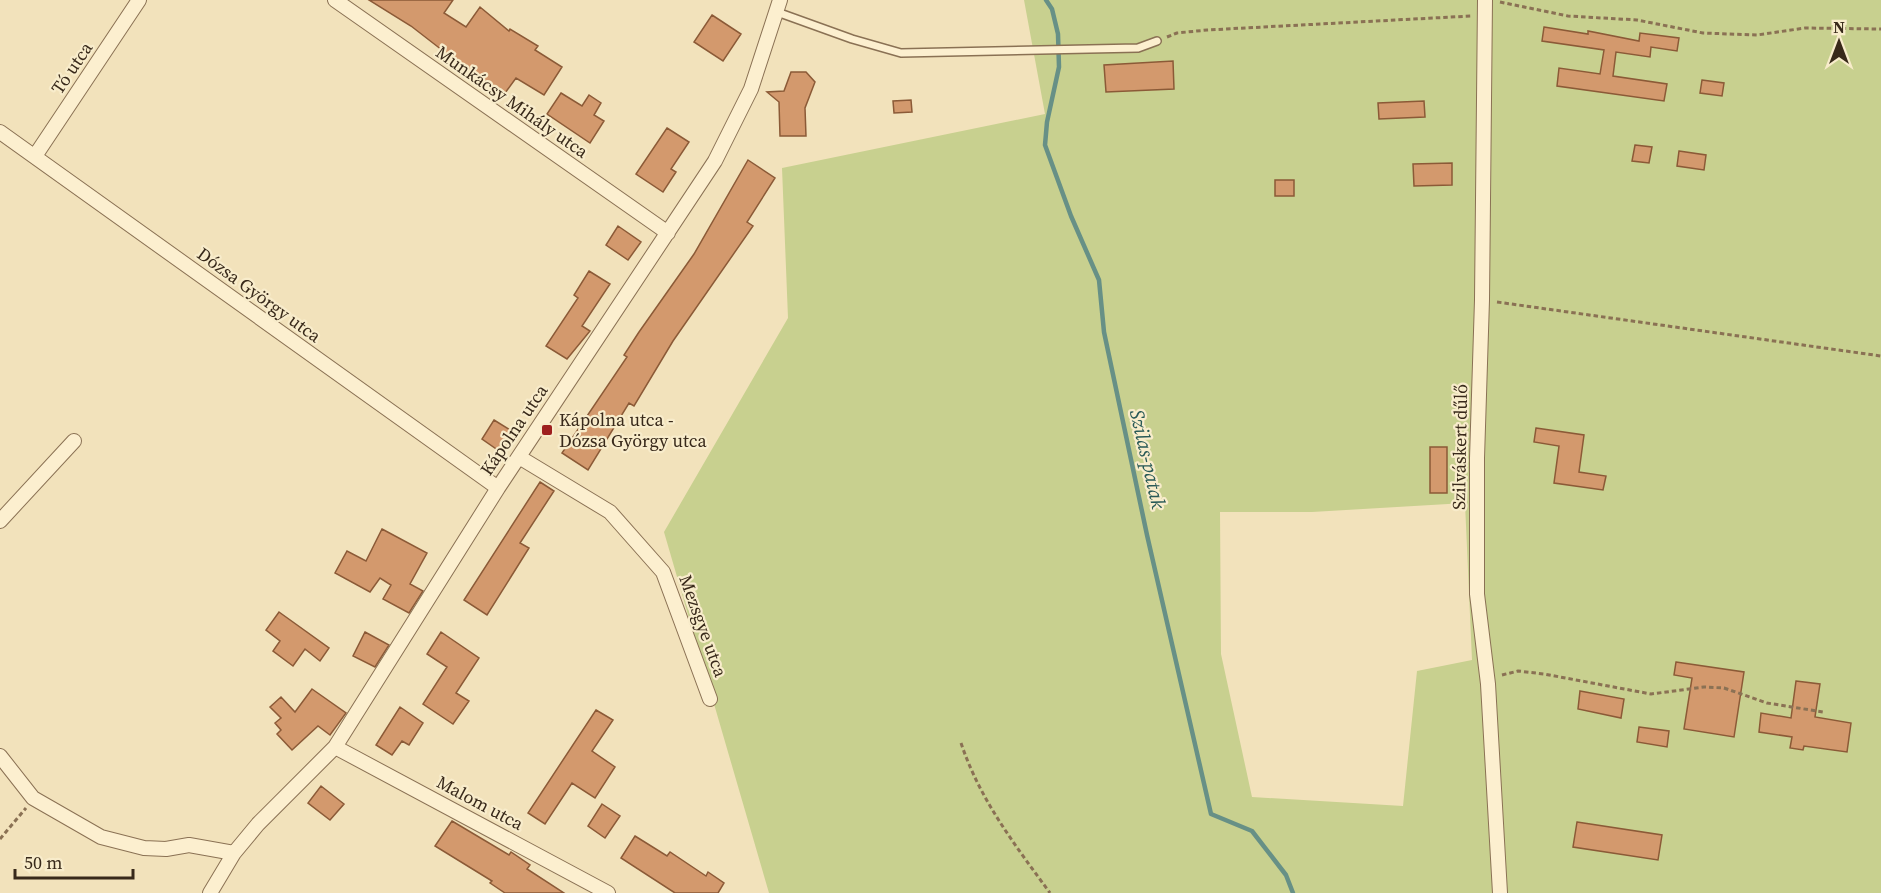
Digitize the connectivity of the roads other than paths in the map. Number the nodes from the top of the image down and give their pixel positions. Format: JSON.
{"nodes":[{"id":1,"x":139,"y":0,"type":"edge"},
{"id":2,"x":335,"y":0,"type":"edge"},
{"id":3,"x":1485,"y":0,"type":"edge"},
{"id":4,"x":778,"y":6,"type":"edge"},
{"id":5,"x":1157,"y":41,"type":"road end"},
{"id":6,"x":0,"y":132,"type":"edge"},
{"id":7,"x":35,"y":156,"type":"junction"},
{"id":8,"x":668,"y":233,"type":"junction"},
{"id":9,"x":74,"y":441,"type":"dead end"},
{"id":10,"x":519,"y":457,"type":"junction"},
{"id":11,"x":498,"y":488,"type":"junction"},
{"id":12,"x":0,"y":521,"type":"edge"},
{"id":13,"x":710,"y":699,"type":"dead end"},
{"id":14,"x":335,"y":747,"type":"junction"},
{"id":15,"x":0,"y":756,"type":"edge"},
{"id":16,"x":234,"y":853,"type":"junction"},
{"id":17,"x":210,"y":893,"type":"edge"},
{"id":18,"x":608,"y":893,"type":"edge"},
{"id":19,"x":1500,"y":893,"type":"edge"}],
"edges":[{"from":1,"to":7,"type":"street","name":"Tó utca"},
{"from":2,"to":8,"type":"street","name":"Munkácsy Mihály utca"},
{"from":3,"to":19,"type":"street","name":"Szilváskert dűlő"},
{"from":4,"to":5,"type":"lane"},
{"from":4,"to":8,"type":"street","name":"Kápolna utca"},
{"from":6,"to":7,"type":"street","name":"Dózsa György utca"},
{"from":7,"to":11,"type":"street","name":"Dózsa György utca"},
{"from":8,"to":10,"type":"street","name":"Kápolna utca"},
{"from":9,"to":12,"type":"street"},
{"from":10,"to":11,"type":"street","name":"Kápolna utca"},
{"from":10,"to":13,"type":"street","name":"Mezsgye utca"},
{"from":11,"to":14,"type":"street","name":"Kápolna utca"},
{"from":14,"to":16,"type":"street","name":"Kápolna utca"},
{"from":14,"to":18,"type":"street","name":"Malom utca"},
{"from":15,"to":16,"type":"street"},
{"from":16,"to":17,"type":"street","name":"Kápolna utca"}]}
